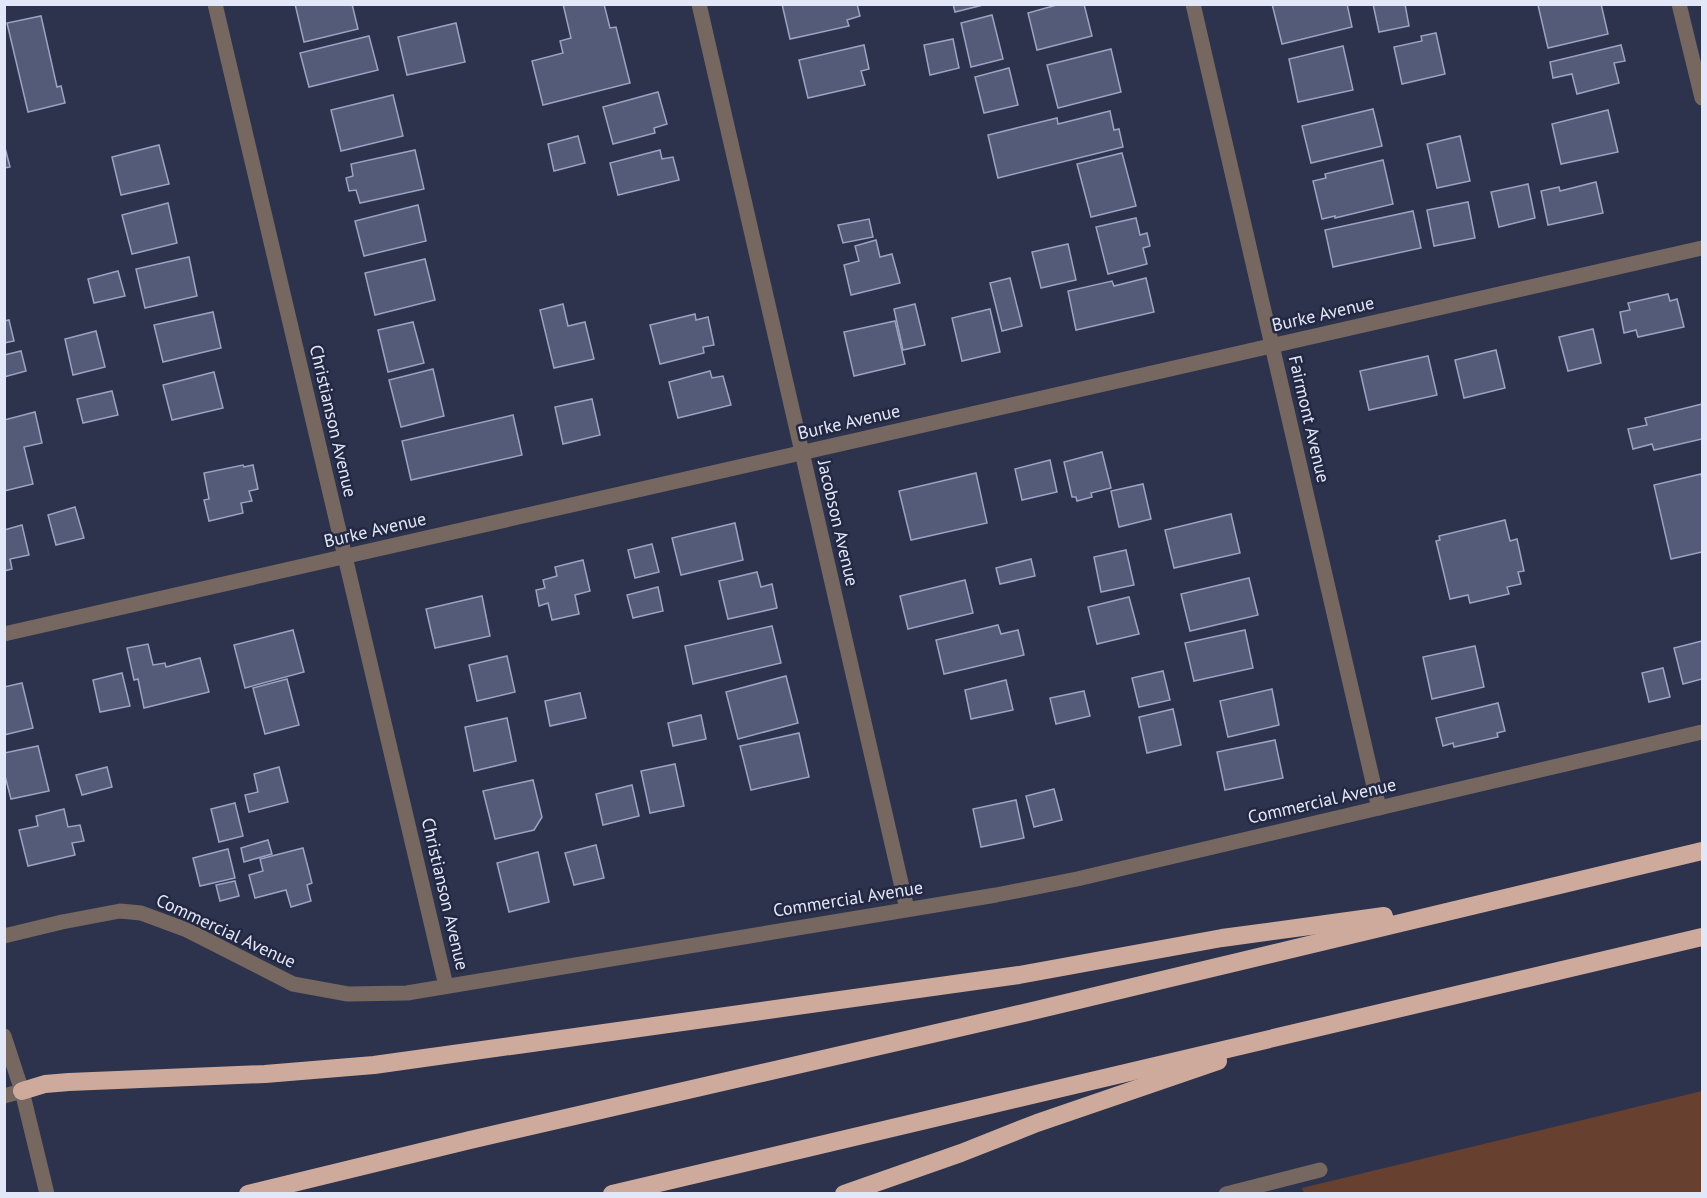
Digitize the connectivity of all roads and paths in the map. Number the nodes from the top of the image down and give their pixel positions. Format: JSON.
{"nodes":[{"id":1,"x":215,"y":4,"type":"edge"},
{"id":2,"x":699,"y":4,"type":"edge"},
{"id":3,"x":1193,"y":4,"type":"edge"},
{"id":4,"x":1679,"y":4,"type":"edge"},
{"id":5,"x":1702,"y":98,"type":"edge"},
{"id":6,"x":1702,"y":248,"type":"edge"},
{"id":7,"x":1272,"y":346,"type":"junction"},
{"id":8,"x":802,"y":453,"type":"junction"},
{"id":9,"x":345,"y":556,"type":"junction"},
{"id":10,"x":4,"y":634,"type":"edge"},
{"id":11,"x":1702,"y":732,"type":"edge"},
{"id":12,"x":1379,"y":808,"type":"junction"},
{"id":13,"x":1702,"y":851,"type":"edge"},
{"id":14,"x":1487,"y":902,"type":"junction"},
{"id":15,"x":907,"y":909,"type":"junction"},
{"id":16,"x":4,"y":936,"type":"edge"},
{"id":17,"x":1702,"y":937,"type":"edge"},
{"id":18,"x":446,"y":986,"type":"junction"},
{"id":19,"x":1309,"y":1029,"type":"junction"},
{"id":20,"x":4,"y":1036,"type":"edge"},
{"id":21,"x":22,"y":1091,"type":"junction"},
{"id":22,"x":4,"y":1096,"type":"edge"},
{"id":23,"x":1320,"y":1170,"type":"dead end"},
{"id":24,"x":47,"y":1194,"type":"edge"},
{"id":25,"x":248,"y":1194,"type":"edge"},
{"id":26,"x":612,"y":1194,"type":"edge"},
{"id":27,"x":844,"y":1194,"type":"edge"},
{"id":28,"x":1226,"y":1194,"type":"edge"}],
"edges":[{"from":1,"to":9,"type":"street","name":"Christianson Avenue"},
{"from":2,"to":8,"type":"street","name":"Jacobson Avenue"},
{"from":3,"to":7,"type":"street","name":"Fairmont Avenue"},
{"from":4,"to":5,"type":"street"},
{"from":6,"to":7,"type":"street","name":"Burke Avenue"},
{"from":7,"to":8,"type":"street","name":"Burke Avenue"},
{"from":7,"to":12,"type":"street","name":"Fairmont Avenue"},
{"from":8,"to":9,"type":"street","name":"Burke Avenue"},
{"from":8,"to":15,"type":"street","name":"Jacobson Avenue"},
{"from":9,"to":10,"type":"street","name":"Burke Avenue"},
{"from":9,"to":18,"type":"street","name":"Christianson Avenue"},
{"from":11,"to":12,"type":"street","name":"Commercial Avenue"},
{"from":12,"to":15,"type":"street","name":"Commercial Avenue"},
{"from":13,"to":14,"type":"highway"},
{"from":14,"to":21,"type":"highway"},
{"from":14,"to":25,"type":"highway"},
{"from":15,"to":18,"type":"street","name":"Commercial Avenue"},
{"from":16,"to":18,"type":"street","name":"Commercial Avenue"},
{"from":17,"to":19,"type":"highway"},
{"from":19,"to":26,"type":"highway"},
{"from":19,"to":27,"type":"highway"},
{"from":20,"to":21,"type":"street"},
{"from":21,"to":22,"type":"street"},
{"from":21,"to":24,"type":"street"},
{"from":23,"to":28,"type":"street"}]}
